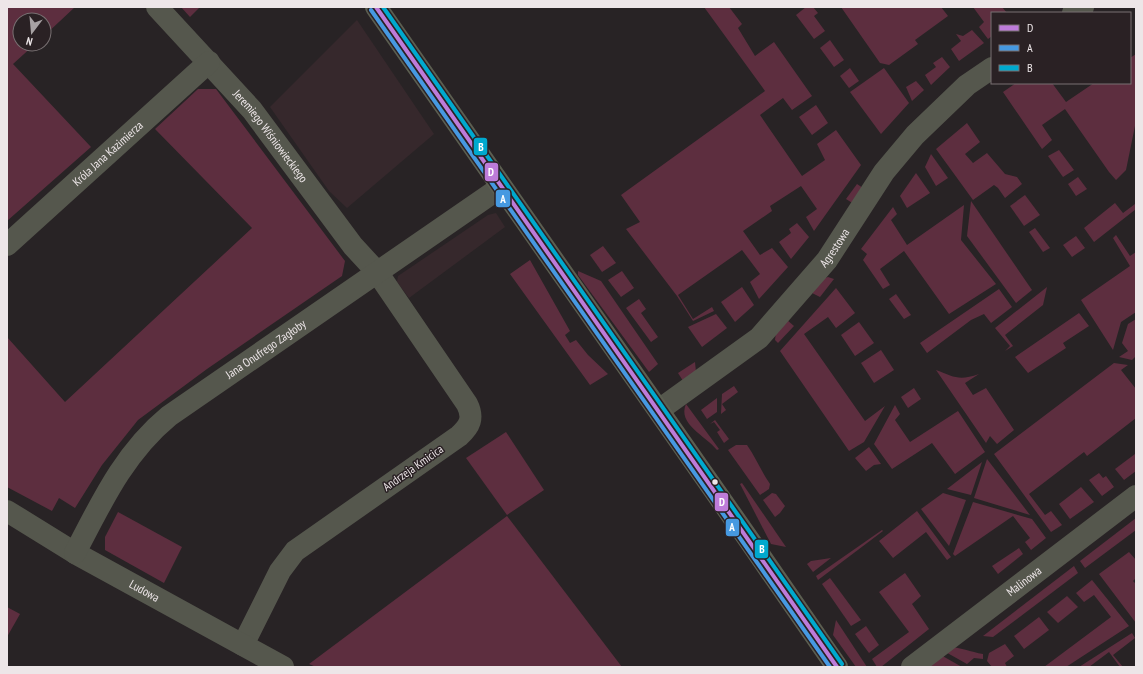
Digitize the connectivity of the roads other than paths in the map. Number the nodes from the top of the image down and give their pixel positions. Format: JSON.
{"nodes":[{"id":1,"x":157,"y":7,"type":"edge"},
{"id":2,"x":376,"y":7,"type":"edge"},
{"id":3,"x":1084,"y":7,"type":"edge"},
{"id":4,"x":1075,"y":12,"type":"edge"},
{"id":5,"x":209,"y":62,"type":"junction"},
{"id":6,"x":991,"y":69,"type":"edge"},
{"id":7,"x":501,"y":187,"type":"junction"},
{"id":8,"x":7,"y":245,"type":"edge"},
{"id":9,"x":377,"y":272,"type":"junction"},
{"id":10,"x":660,"y":410,"type":"junction"},
{"id":11,"x":1136,"y":496,"type":"edge"},
{"id":12,"x":7,"y":511,"type":"edge"},
{"id":13,"x":75,"y":553,"type":"junction"},
{"id":14,"x":242,"y":645,"type":"junction"},
{"id":15,"x":283,"y":667,"type":"edge"},
{"id":16,"x":837,"y":667,"type":"edge"},
{"id":17,"x":912,"y":667,"type":"edge"}],
"edges":[{"from":1,"to":5,"type":"street","name":"Jeremiego Wiśniowieckiego"},
{"from":2,"to":7,"type":"main road"},
{"from":3,"to":4,"type":"street"},
{"from":5,"to":8,"type":"street","name":"Króla Jana Kazimierza"},
{"from":5,"to":9,"type":"street","name":"Jeremiego Wiśniowieckiego"},
{"from":6,"to":10,"type":"street","name":"Agrestowa"},
{"from":7,"to":9,"type":"street","name":"Jana Onufrego Zagłoby"},
{"from":7,"to":10,"type":"main road"},
{"from":9,"to":13,"type":"street","name":"Jana Onufrego Zagłoby"},
{"from":9,"to":14,"type":"street","name":"Andrzeja Kmicica"},
{"from":10,"to":16,"type":"main road"},
{"from":11,"to":17,"type":"street","name":"Malinowa"},
{"from":12,"to":13,"type":"street","name":"Ludowa"},
{"from":13,"to":14,"type":"street","name":"Ludowa"},
{"from":14,"to":15,"type":"street","name":"Ludowa"}]}
